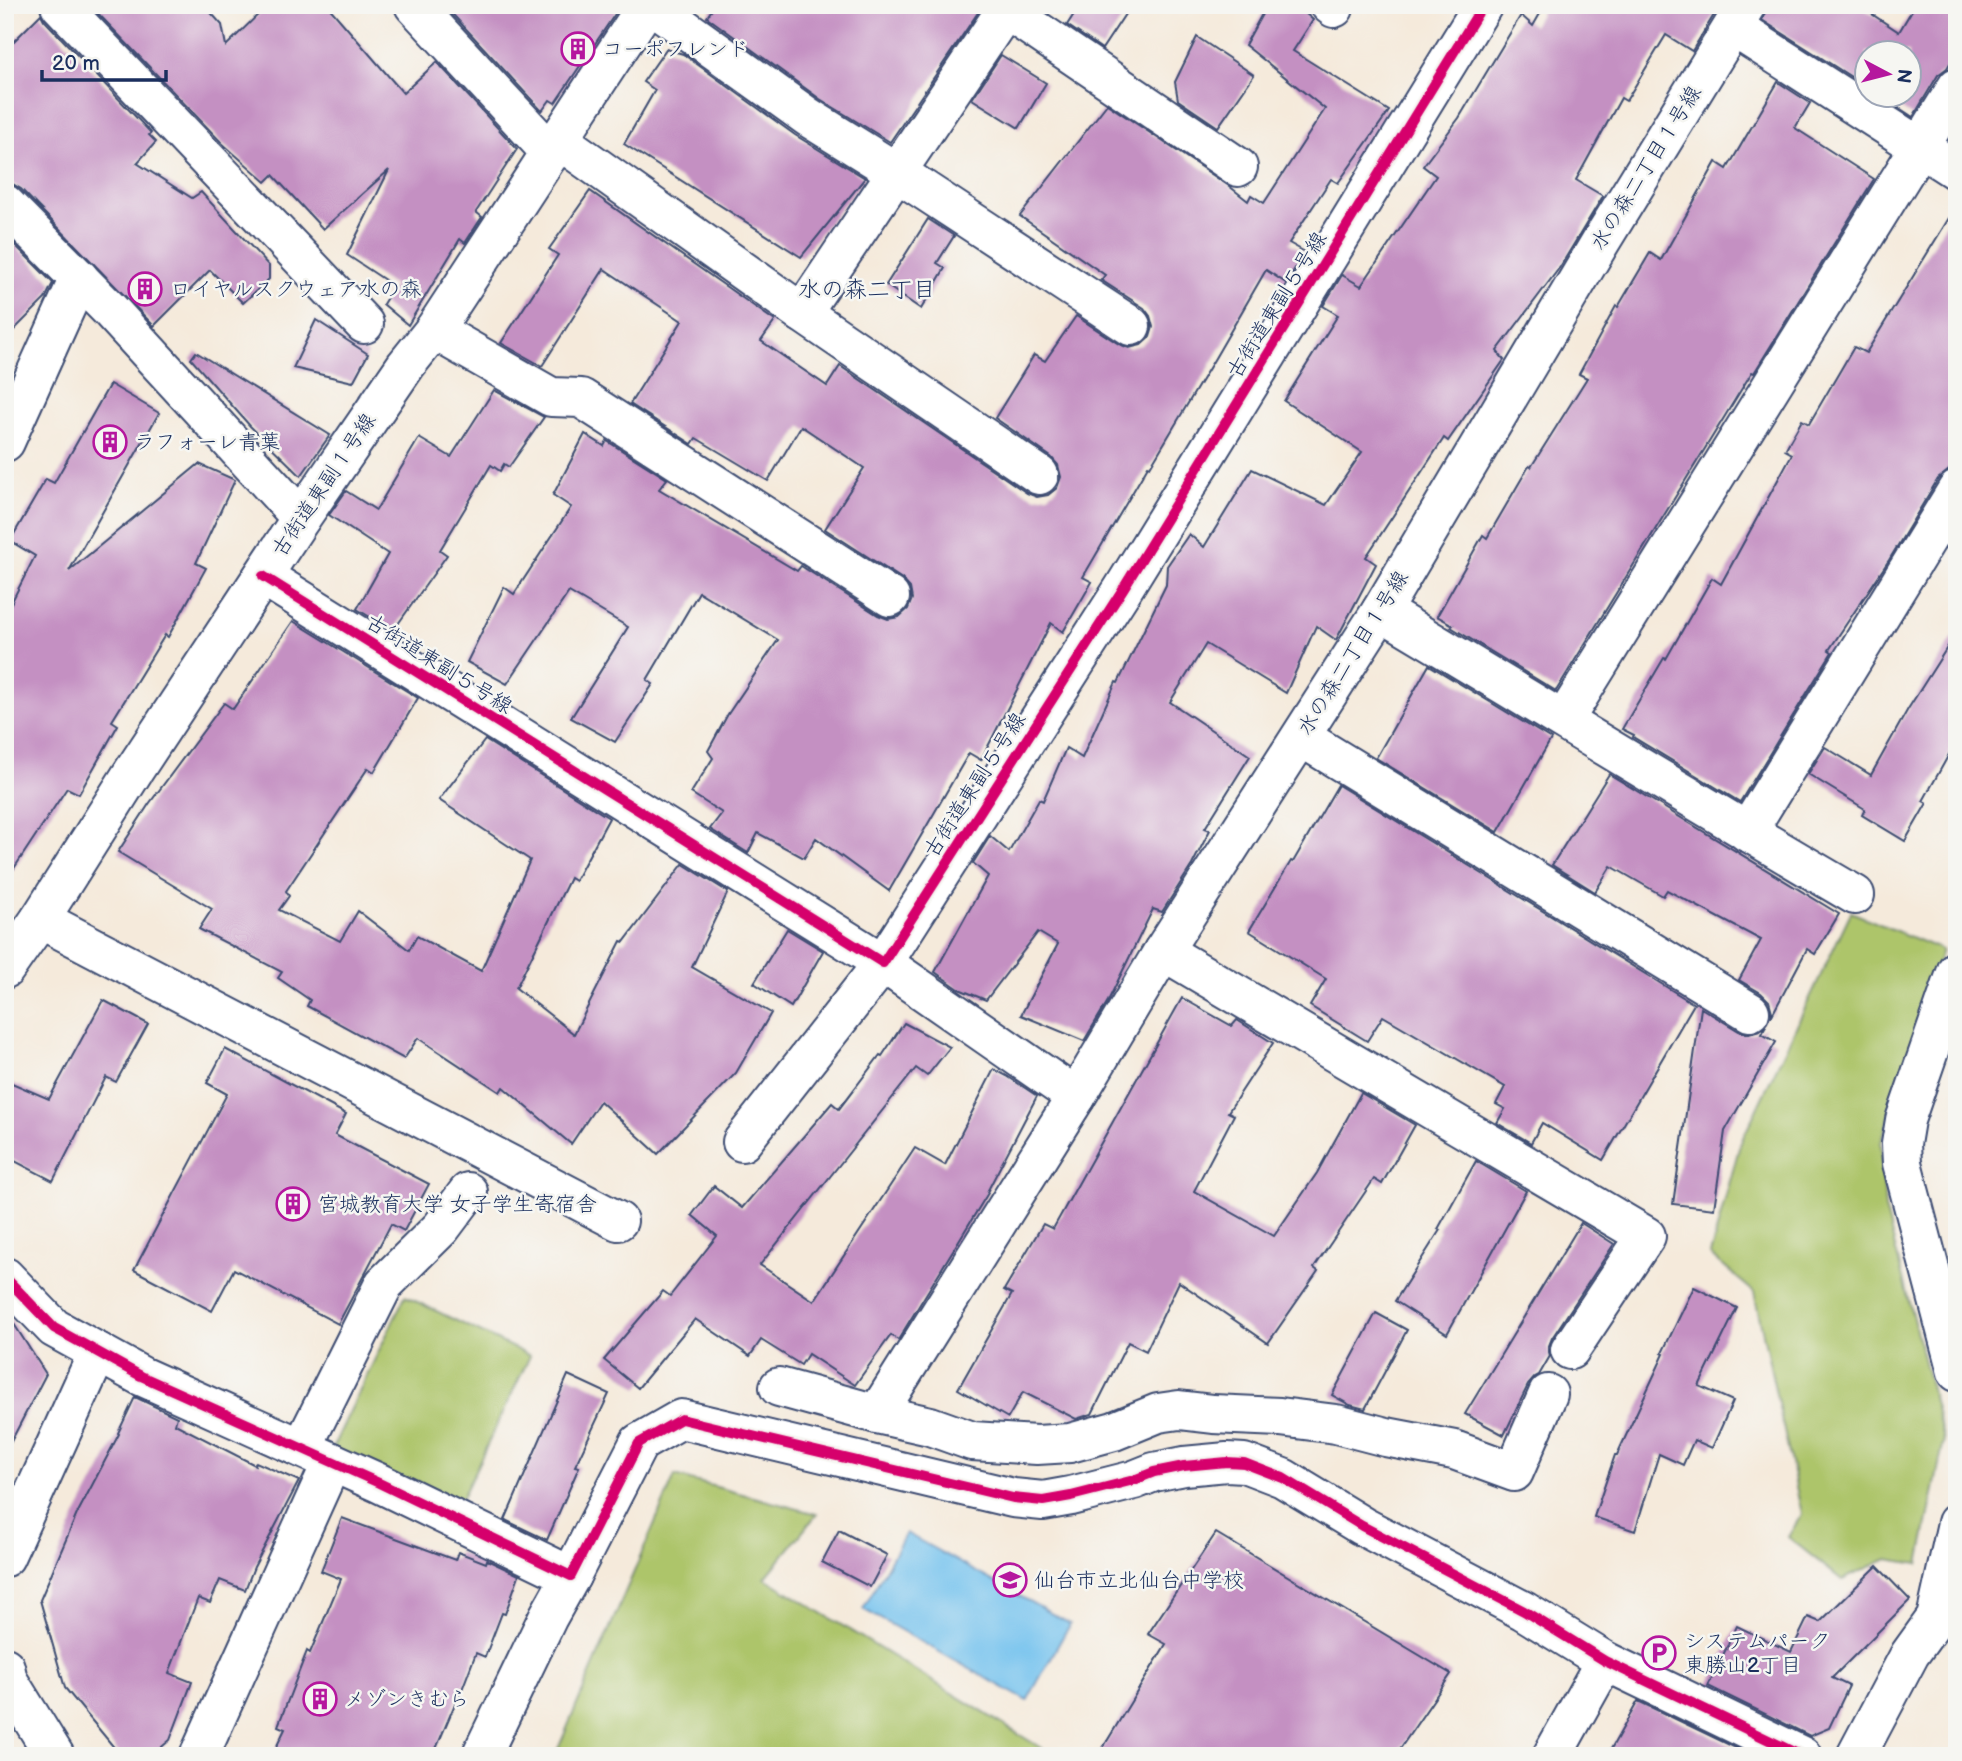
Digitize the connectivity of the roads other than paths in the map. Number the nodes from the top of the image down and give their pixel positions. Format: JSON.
{"nodes":[{"id":1,"x":60,"y":5,"type":"edge"},
{"id":2,"x":414,"y":5,"type":"edge"},
{"id":3,"x":649,"y":5,"type":"edge"},
{"id":4,"x":1483,"y":5,"type":"edge"},
{"id":5,"x":1005,"y":7,"type":"edge"},
{"id":6,"x":1740,"y":16,"type":"edge"},
{"id":7,"x":1957,"y":87,"type":"edge"},
{"id":8,"x":555,"y":146,"type":"junction"},
{"id":9,"x":1919,"y":147,"type":"junction"},
{"id":10,"x":1238,"y":167,"type":"dead end"},
{"id":11,"x":1957,"y":171,"type":"edge"},
{"id":12,"x":898,"y":173,"type":"junction"},
{"id":13,"x":5,"y":204,"type":"edge"},
{"id":14,"x":79,"y":278,"type":"junction"},
{"id":15,"x":803,"y":313,"type":"junction"},
{"id":16,"x":364,"y":324,"type":"dead end"},
{"id":17,"x":1131,"y":326,"type":"dead end"},
{"id":18,"x":434,"y":330,"type":"junction"},
{"id":19,"x":5,"y":442,"type":"edge"},
{"id":20,"x":1040,"y":475,"type":"dead end"},
{"id":21,"x":1957,"y":491,"type":"edge"},
{"id":22,"x":301,"y":518,"type":"junction"},
{"id":23,"x":263,"y":576,"type":"junction"},
{"id":24,"x":890,"y":597,"type":"dead end"},
{"id":25,"x":1381,"y":611,"type":"junction"},
{"id":26,"x":1564,"y":720,"type":"junction"},
{"id":27,"x":1301,"y":737,"type":"junction"},
{"id":28,"x":1747,"y":832,"type":"junction"},
{"id":29,"x":1855,"y":895,"type":"dead end"},
{"id":30,"x":40,"y":919,"type":"junction"},
{"id":31,"x":1163,"y":951,"type":"junction"},
{"id":32,"x":883,"y":963,"type":"junction"},
{"id":33,"x":5,"y":969,"type":"edge"},
{"id":34,"x":1957,"y":970,"type":"edge"},
{"id":35,"x":1750,"y":1012,"type":"dead end"},
{"id":36,"x":1076,"y":1097,"type":"junction"},
{"id":37,"x":742,"y":1142,"type":"dead end"},
{"id":38,"x":468,"y":1192,"type":"dead end"},
{"id":39,"x":618,"y":1221,"type":"dead end"},
{"id":40,"x":5,"y":1277,"type":"edge"},
{"id":41,"x":1570,"y":1350,"type":"dead end"},
{"id":42,"x":98,"y":1352,"type":"junction"},
{"id":43,"x":1957,"y":1372,"type":"edge"},
{"id":44,"x":779,"y":1387,"type":"dead end"},
{"id":45,"x":1548,"y":1394,"type":"dead end"},
{"id":46,"x":877,"y":1414,"type":"junction"},
{"id":47,"x":317,"y":1455,"type":"junction"},
{"id":48,"x":1957,"y":1523,"type":"edge"},
{"id":49,"x":5,"y":1557,"type":"edge"},
{"id":50,"x":571,"y":1576,"type":"junction"},
{"id":51,"x":1946,"y":1618,"type":"edge"},
{"id":52,"x":1605,"y":1661,"type":"junction"},
{"id":53,"x":5,"y":1667,"type":"edge"},
{"id":54,"x":55,"y":1756,"type":"edge"},
{"id":55,"x":199,"y":1756,"type":"edge"},
{"id":56,"x":481,"y":1756,"type":"edge"},
{"id":57,"x":1552,"y":1756,"type":"edge"},
{"id":58,"x":1802,"y":1756,"type":"edge"},
{"id":59,"x":1856,"y":1756,"type":"edge"}],
"edges":[{"from":1,"to":16,"type":"street"},
{"from":2,"to":8,"type":"street"},
{"from":3,"to":8,"type":"street","name":"古街道東副１号線"},
{"from":3,"to":12,"type":"street"},
{"from":4,"to":32,"type":"street","name":"古街道東副５号線"},
{"from":5,"to":10,"type":"street"},
{"from":5,"to":12,"type":"street"},
{"from":6,"to":9,"type":"street"},
{"from":6,"to":25,"type":"street","name":"水の森二丁目１号線"},
{"from":7,"to":9,"type":"street"},
{"from":8,"to":15,"type":"street"},
{"from":8,"to":18,"type":"street","name":"古街道東副１号線"},
{"from":9,"to":11,"type":"street"},
{"from":9,"to":26,"type":"street"},
{"from":12,"to":15,"type":"street"},
{"from":12,"to":17,"type":"street"},
{"from":13,"to":14,"type":"street"},
{"from":14,"to":19,"type":"street"},
{"from":14,"to":22,"type":"street"},
{"from":15,"to":20,"type":"street"},
{"from":18,"to":22,"type":"street","name":"古街道東副１号線"},
{"from":18,"to":24,"type":"street"},
{"from":21,"to":28,"type":"street"},
{"from":22,"to":23,"type":"street","name":"古街道東副１号線"},
{"from":23,"to":30,"type":"street","name":"古街道東副１号線"},
{"from":23,"to":32,"type":"street","name":"古街道東副５号線"},
{"from":25,"to":26,"type":"street"},
{"from":25,"to":27,"type":"street","name":"水の森二丁目１号線"},
{"from":26,"to":28,"type":"street"},
{"from":27,"to":31,"type":"street","name":"水の森二丁目１号線"},
{"from":27,"to":35,"type":"street"},
{"from":28,"to":29,"type":"street"},
{"from":30,"to":33,"type":"street","name":"古街道東副１号線"},
{"from":30,"to":39,"type":"street"},
{"from":31,"to":36,"type":"street","name":"水の森二丁目１号線"},
{"from":31,"to":41,"type":"street"},
{"from":32,"to":36,"type":"street"},
{"from":32,"to":37,"type":"street"},
{"from":34,"to":43,"type":"street"},
{"from":36,"to":46,"type":"street","name":"水の森二丁目１号線"},
{"from":38,"to":47,"type":"street"},
{"from":40,"to":42,"type":"street"},
{"from":42,"to":47,"type":"street"},
{"from":42,"to":49,"type":"street"},
{"from":44,"to":46,"type":"street"},
{"from":45,"to":46,"type":"street"},
{"from":47,"to":50,"type":"street"},
{"from":47,"to":55,"type":"street"},
{"from":48,"to":51,"type":"street"},
{"from":50,"to":52,"type":"street"},
{"from":50,"to":56,"type":"street"},
{"from":51,"to":59,"type":"street"},
{"from":52,"to":57,"type":"street"},
{"from":52,"to":58,"type":"street"},
{"from":53,"to":54,"type":"street"}]}
